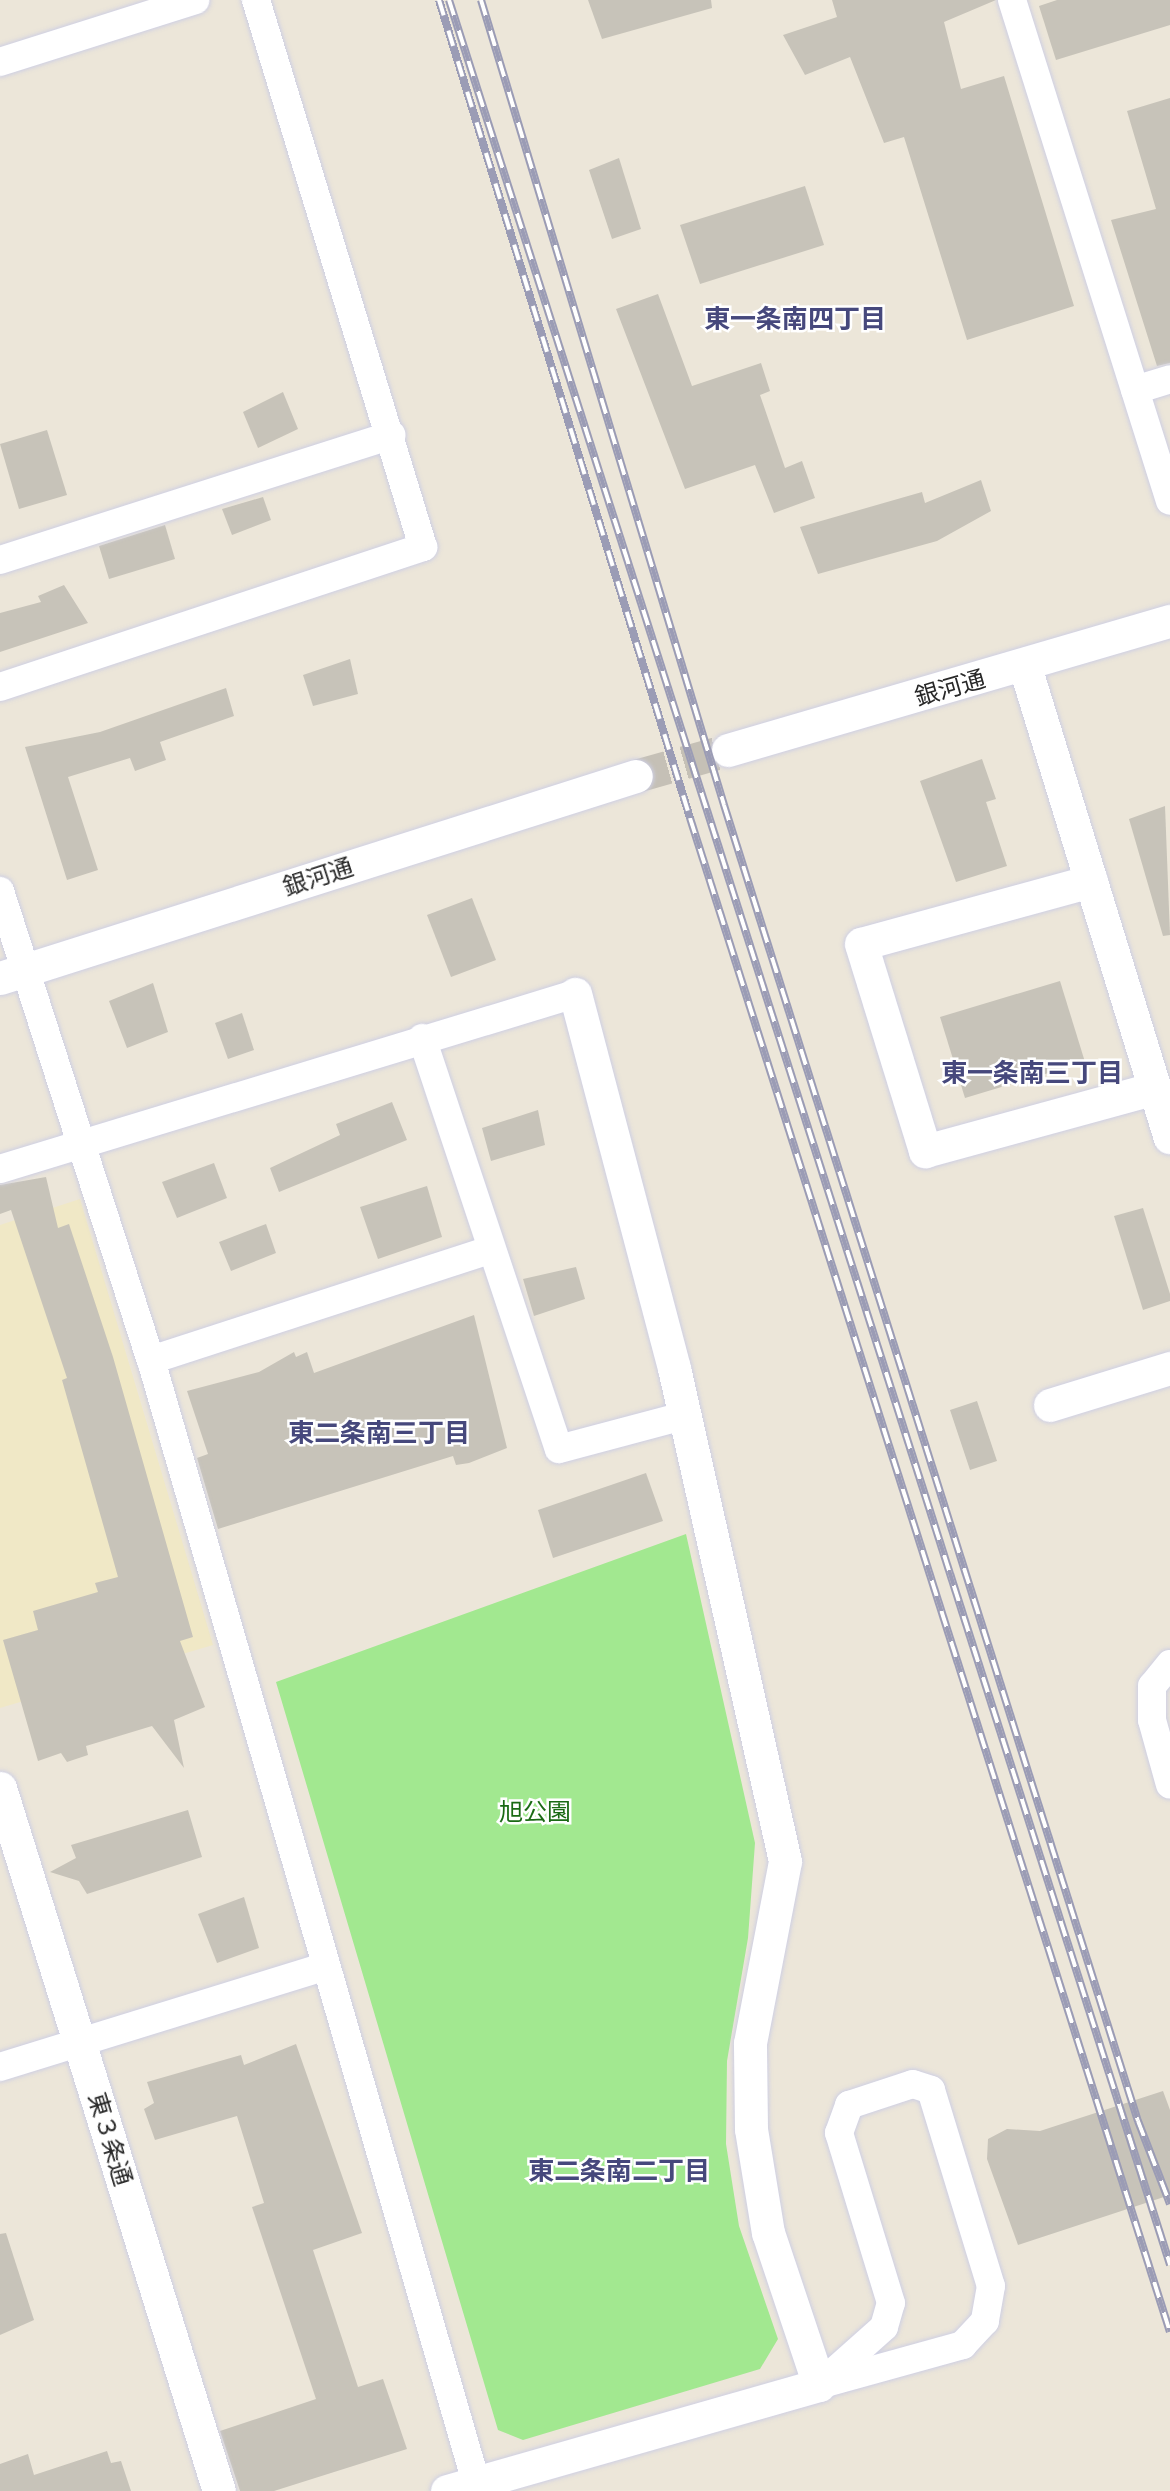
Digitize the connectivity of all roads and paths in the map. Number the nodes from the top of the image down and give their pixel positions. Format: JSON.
{"nodes":[{"id":1,"x":195,"y":0,"type":"edge"},
{"id":2,"x":256,"y":0,"type":"edge"},
{"id":3,"x":1012,"y":0,"type":"edge"},
{"id":4,"x":0,"y":62,"type":"edge"},
{"id":5,"x":1170,"y":379,"type":"edge"},
{"id":6,"x":1135,"y":390,"type":"junction"},
{"id":7,"x":392,"y":435,"type":"junction"},
{"id":8,"x":1170,"y":501,"type":"edge"},
{"id":9,"x":0,"y":560,"type":"edge"},
{"id":10,"x":1170,"y":621,"type":"edge"},
{"id":11,"x":1025,"y":667,"type":"junction"},
{"id":12,"x":0,"y":687,"type":"edge"},
{"id":13,"x":728,"y":750,"type":"tunnel mouth"},
{"id":14,"x":636,"y":776,"type":"tunnel mouth"},
{"id":15,"x":1091,"y":881,"type":"junction"},
{"id":16,"x":0,"y":891,"type":"edge"},
{"id":17,"x":11,"y":974,"type":"edge"},
{"id":18,"x":575,"y":994,"type":"joint"},
{"id":19,"x":422,"y":1038,"type":"junction"},
{"id":20,"x":1155,"y":1088,"type":"junction"},
{"id":21,"x":1170,"y":1137,"type":"edge"},
{"id":22,"x":80,"y":1145,"type":"junction"},
{"id":23,"x":0,"y":1169,"type":"edge"},
{"id":24,"x":489,"y":1250,"type":"junction"},
{"id":25,"x":151,"y":1360,"type":"junction"},
{"id":26,"x":1170,"y":1368,"type":"edge"},
{"id":27,"x":1050,"y":1405,"type":"dead end"},
{"id":28,"x":683,"y":1416,"type":"junction"},
{"id":29,"x":1170,"y":1664,"type":"edge"},
{"id":30,"x":1170,"y":1785,"type":"edge"},
{"id":31,"x":0,"y":1788,"type":"edge"},
{"id":32,"x":8,"y":1839,"type":"edge"},
{"id":33,"x":326,"y":1966,"type":"junction"},
{"id":34,"x":80,"y":2042,"type":"junction"},
{"id":35,"x":0,"y":2067,"type":"edge"},
{"id":36,"x":818,"y":2385,"type":"junction"},
{"id":37,"x":462,"y":2487,"type":"edge"},
{"id":38,"x":219,"y":2491,"type":"edge"}],
"edges":[{"from":1,"to":4,"type":"street"},
{"from":2,"to":7,"type":"street"},
{"from":3,"to":6,"type":"street"},
{"from":5,"to":6,"type":"street"},
{"from":6,"to":8,"type":"street"},
{"from":7,"to":9,"type":"street"},
{"from":7,"to":12,"type":"street"},
{"from":10,"to":11,"type":"street","name":"銀河通"},
{"from":11,"to":13,"type":"street","name":"銀河通"},
{"from":11,"to":15,"type":"street"},
{"from":14,"to":17,"type":"street","name":"銀河通"},
{"from":15,"to":20,"type":"street"},
{"from":15,"to":20,"type":"street"},
{"from":16,"to":17,"type":"street"},
{"from":17,"to":22,"type":"street"},
{"from":18,"to":19,"type":"street"},
{"from":18,"to":28,"type":"street"},
{"from":19,"to":22,"type":"street"},
{"from":19,"to":24,"type":"street"},
{"from":20,"to":21,"type":"street"},
{"from":22,"to":23,"type":"street"},
{"from":22,"to":25,"type":"street"},
{"from":24,"to":25,"type":"street"},
{"from":24,"to":28,"type":"street"},
{"from":25,"to":33,"type":"street"},
{"from":26,"to":27,"type":"street"},
{"from":28,"to":36,"type":"street"},
{"from":29,"to":30,"type":"street"},
{"from":31,"to":32,"type":"street","name":"東３条通"},
{"from":32,"to":34,"type":"street","name":"東３条通"},
{"from":33,"to":34,"type":"street"},
{"from":33,"to":37,"type":"street"},
{"from":34,"to":35,"type":"street"},
{"from":34,"to":38,"type":"street","name":"東３条通"},
{"from":36,"to":36,"type":"street"},
{"from":36,"to":37,"type":"street"}]}
